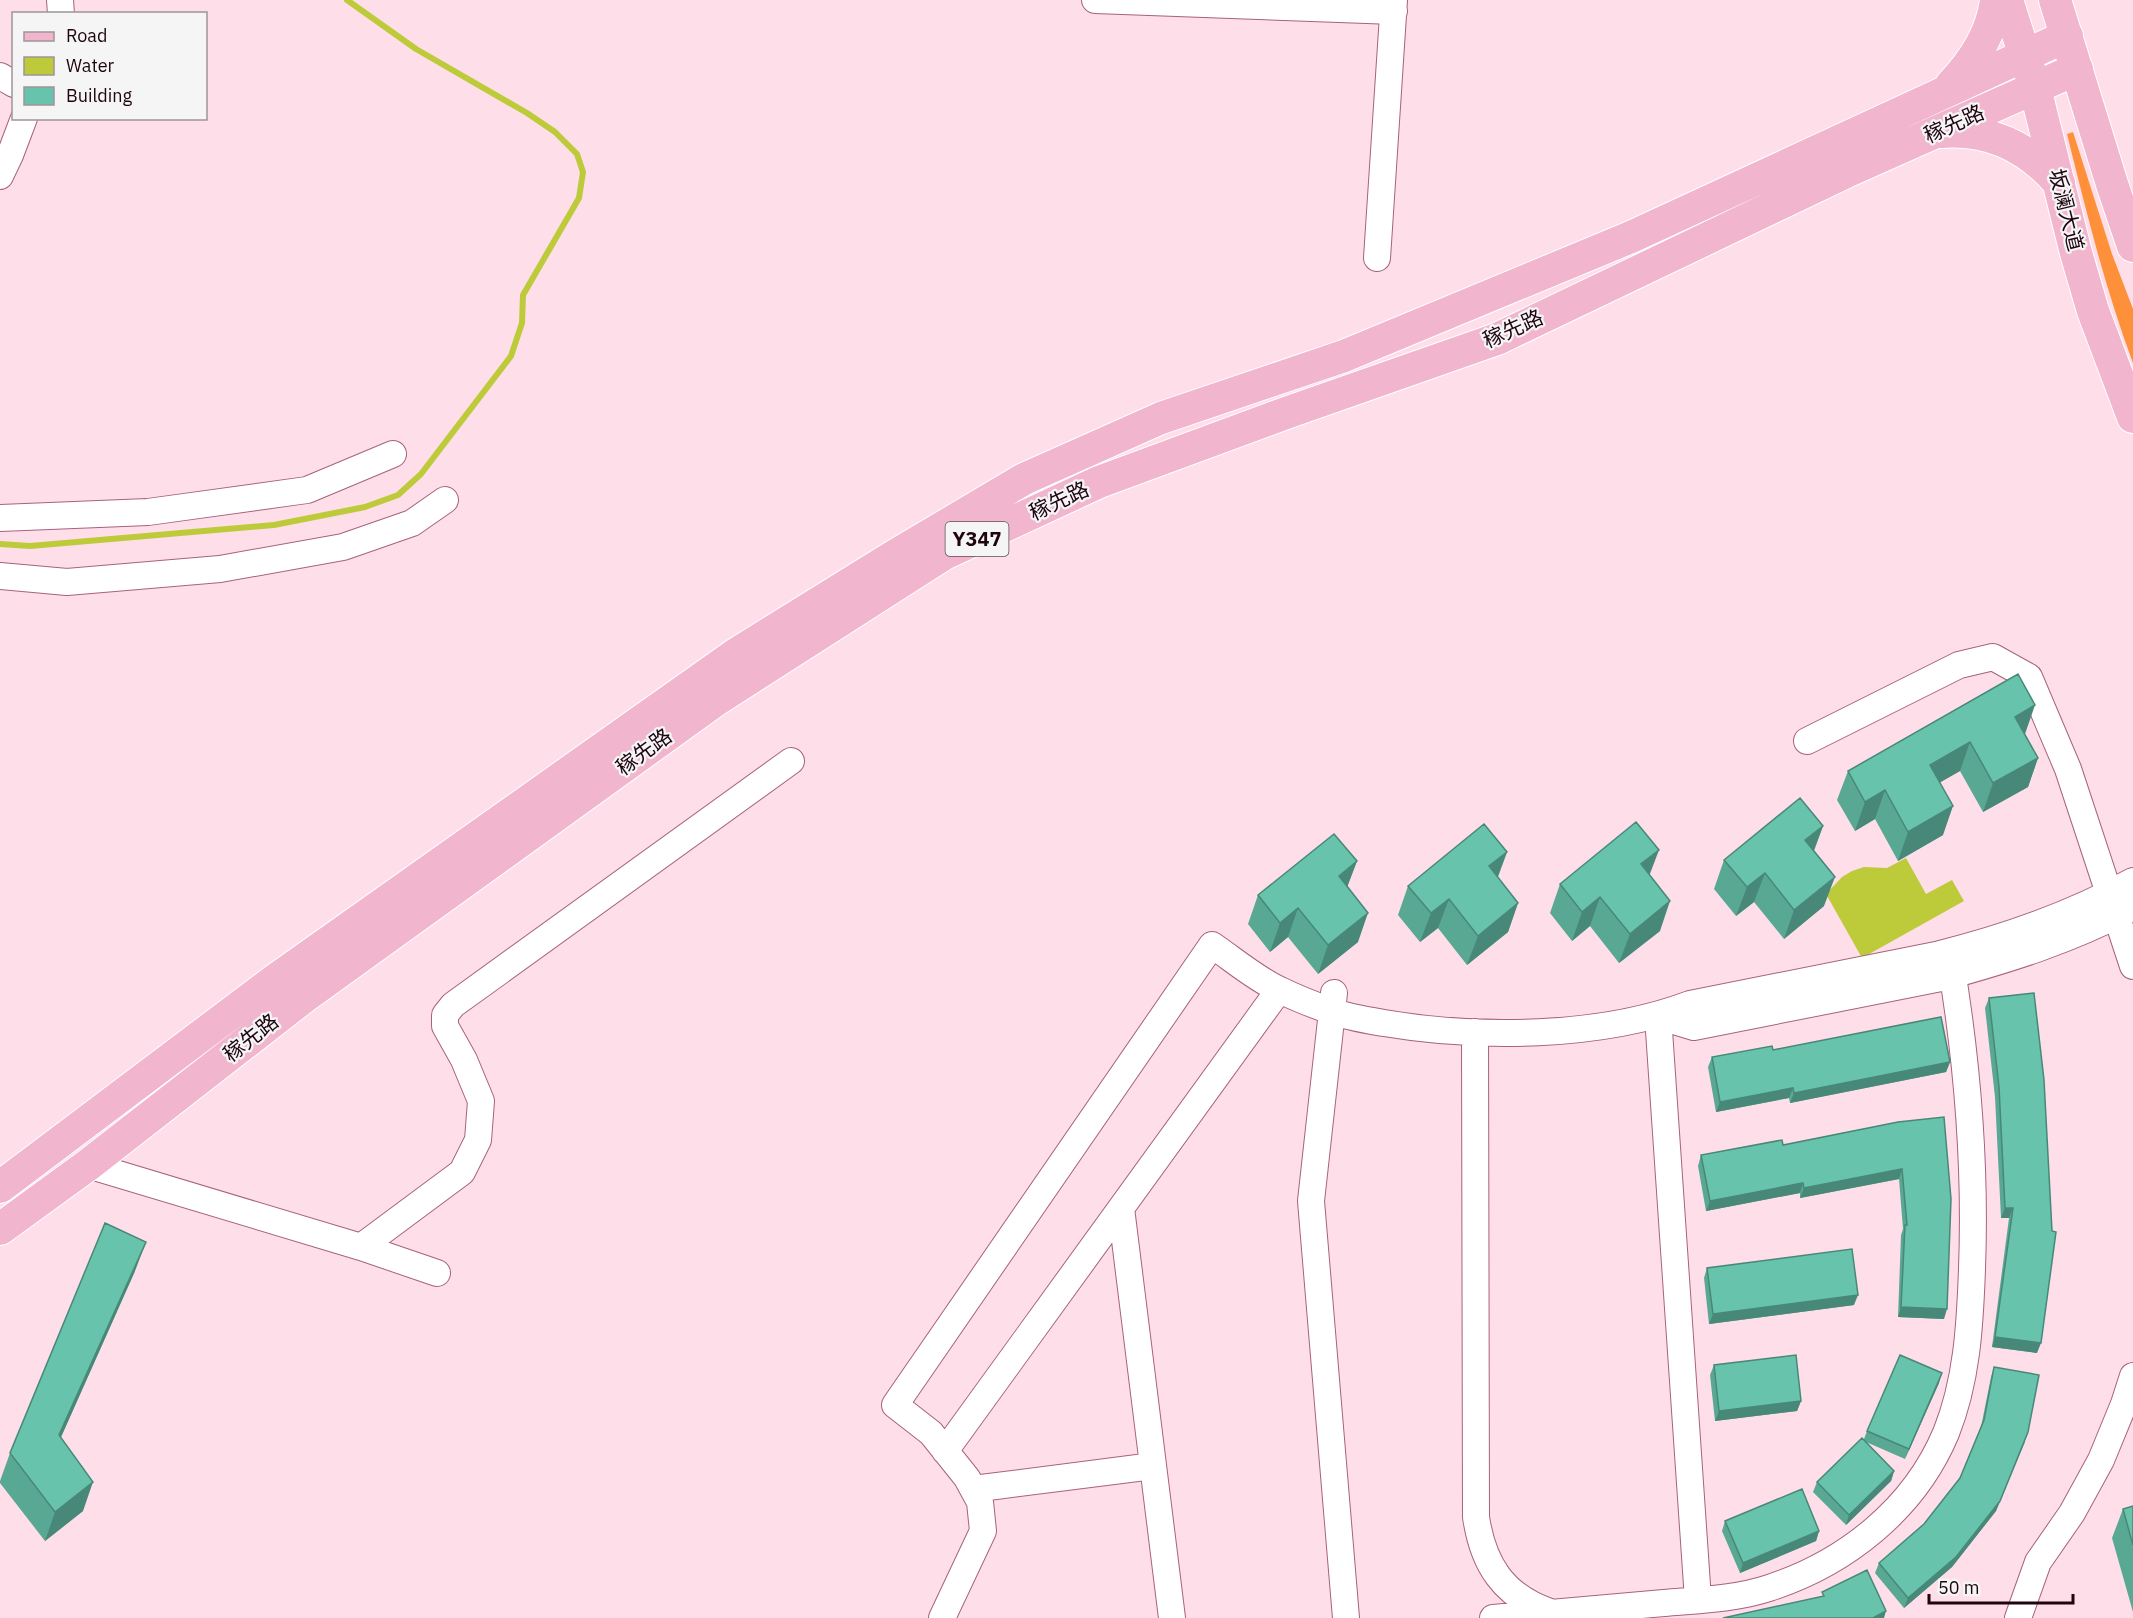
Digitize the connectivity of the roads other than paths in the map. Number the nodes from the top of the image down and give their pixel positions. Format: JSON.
{"nodes":[{"id":1,"x":1095,"y":0,"type":"edge"},
{"id":2,"x":1996,"y":0,"type":"edge"},
{"id":3,"x":2007,"y":0,"type":"edge"},
{"id":4,"x":2055,"y":0,"type":"edge"},
{"id":5,"x":1394,"y":5,"type":"edge"},
{"id":6,"x":2067,"y":36,"type":"junction"},
{"id":7,"x":2024,"y":55,"type":"junction"},
{"id":8,"x":2077,"y":69,"type":"junction"},
{"id":9,"x":2035,"y":88,"type":"junction"},
{"id":10,"x":1937,"y":95,"type":"junction"},
{"id":11,"x":23,"y":120,"type":"edge"},
{"id":12,"x":1934,"y":133,"type":"junction"},
{"id":13,"x":0,"y":176,"type":"edge"},
{"id":14,"x":2059,"y":183,"type":"junction"},
{"id":15,"x":2133,"y":246,"type":"edge"},
{"id":16,"x":1377,"y":258,"type":"dead end"},
{"id":17,"x":2133,"y":417,"type":"edge"},
{"id":18,"x":393,"y":454,"type":"dead end"},
{"id":19,"x":445,"y":500,"type":"dead end"},
{"id":20,"x":0,"y":518,"type":"edge"},
{"id":21,"x":0,"y":576,"type":"edge"},
{"id":22,"x":1807,"y":741,"type":"dead end"},
{"id":23,"x":791,"y":761,"type":"dead end"},
{"id":24,"x":2133,"y":881,"type":"edge"},
{"id":25,"x":2119,"y":905,"type":"edge"},
{"id":26,"x":1951,"y":963,"type":"junction"},
{"id":27,"x":2133,"y":966,"type":"edge"},
{"id":28,"x":1279,"y":990,"type":"junction"},
{"id":29,"x":1333,"y":1002,"type":"junction"},
{"id":30,"x":1658,"y":1016,"type":"junction"},
{"id":31,"x":1475,"y":1032,"type":"junction"},
{"id":32,"x":88,"y":1165,"type":"junction"},
{"id":33,"x":0,"y":1187,"type":"edge"},
{"id":34,"x":1121,"y":1208,"type":"junction"},
{"id":35,"x":0,"y":1228,"type":"edge"},
{"id":36,"x":361,"y":1247,"type":"junction"},
{"id":37,"x":437,"y":1273,"type":"dead end"},
{"id":38,"x":2133,"y":1376,"type":"edge"},
{"id":39,"x":945,"y":1451,"type":"junction"},
{"id":40,"x":1153,"y":1466,"type":"junction"},
{"id":41,"x":973,"y":1489,"type":"junction"},
{"id":42,"x":1698,"y":1600,"type":"junction"},
{"id":43,"x":1553,"y":1613,"type":"junction"},
{"id":44,"x":942,"y":1618,"type":"edge"},
{"id":45,"x":1172,"y":1618,"type":"edge"},
{"id":46,"x":1346,"y":1618,"type":"edge"},
{"id":47,"x":1493,"y":1618,"type":"edge"},
{"id":48,"x":2018,"y":1618,"type":"edge"}],
"edges":[{"from":1,"to":5,"type":"street"},
{"from":2,"to":10,"type":"main road"},
{"from":3,"to":7,"type":"main road","name":"坂澜大道"},
{"from":4,"to":6,"type":"main road"},
{"from":5,"to":16,"type":"street"},
{"from":6,"to":7,"type":"main road","name":"稼先路","number":"Y347"},
{"from":6,"to":8,"type":"main road"},
{"from":7,"to":9,"type":"main road","name":"坂澜大道"},
{"from":7,"to":10,"type":"main road","name":"稼先路","number":"Y347"},
{"from":8,"to":9,"type":"main road","name":"稼先路","number":"Y347"},
{"from":8,"to":15,"type":"main road"},
{"from":9,"to":12,"type":"main road","name":"稼先路","number":"Y347"},
{"from":9,"to":14,"type":"main road","name":"坂澜大道"},
{"from":10,"to":33,"type":"main road","name":"稼先路","number":"Y347"},
{"from":11,"to":13,"type":"street"},
{"from":12,"to":14,"type":"main road"},
{"from":12,"to":32,"type":"main road","name":"稼先路","number":"Y347"},
{"from":14,"to":17,"type":"main road","name":"坂澜大道"},
{"from":18,"to":20,"type":"street"},
{"from":19,"to":21,"type":"street"},
{"from":22,"to":25,"type":"street"},
{"from":23,"to":36,"type":"street"},
{"from":24,"to":25,"type":"street"},
{"from":25,"to":26,"type":"street"},
{"from":25,"to":27,"type":"street"},
{"from":26,"to":30,"type":"street"},
{"from":26,"to":42,"type":"street"},
{"from":28,"to":29,"type":"street"},
{"from":28,"to":34,"type":"street"},
{"from":28,"to":39,"type":"street"},
{"from":29,"to":31,"type":"street"},
{"from":29,"to":46,"type":"street"},
{"from":30,"to":31,"type":"street"},
{"from":30,"to":42,"type":"street"},
{"from":31,"to":43,"type":"street"},
{"from":32,"to":35,"type":"main road","name":"稼先路","number":"Y347"},
{"from":32,"to":36,"type":"street"},
{"from":34,"to":39,"type":"street"},
{"from":34,"to":40,"type":"street"},
{"from":36,"to":37,"type":"street"},
{"from":38,"to":48,"type":"street"},
{"from":39,"to":41,"type":"street"},
{"from":40,"to":41,"type":"street"},
{"from":40,"to":45,"type":"street"},
{"from":41,"to":44,"type":"street"},
{"from":42,"to":43,"type":"street"},
{"from":43,"to":47,"type":"street"}]}
